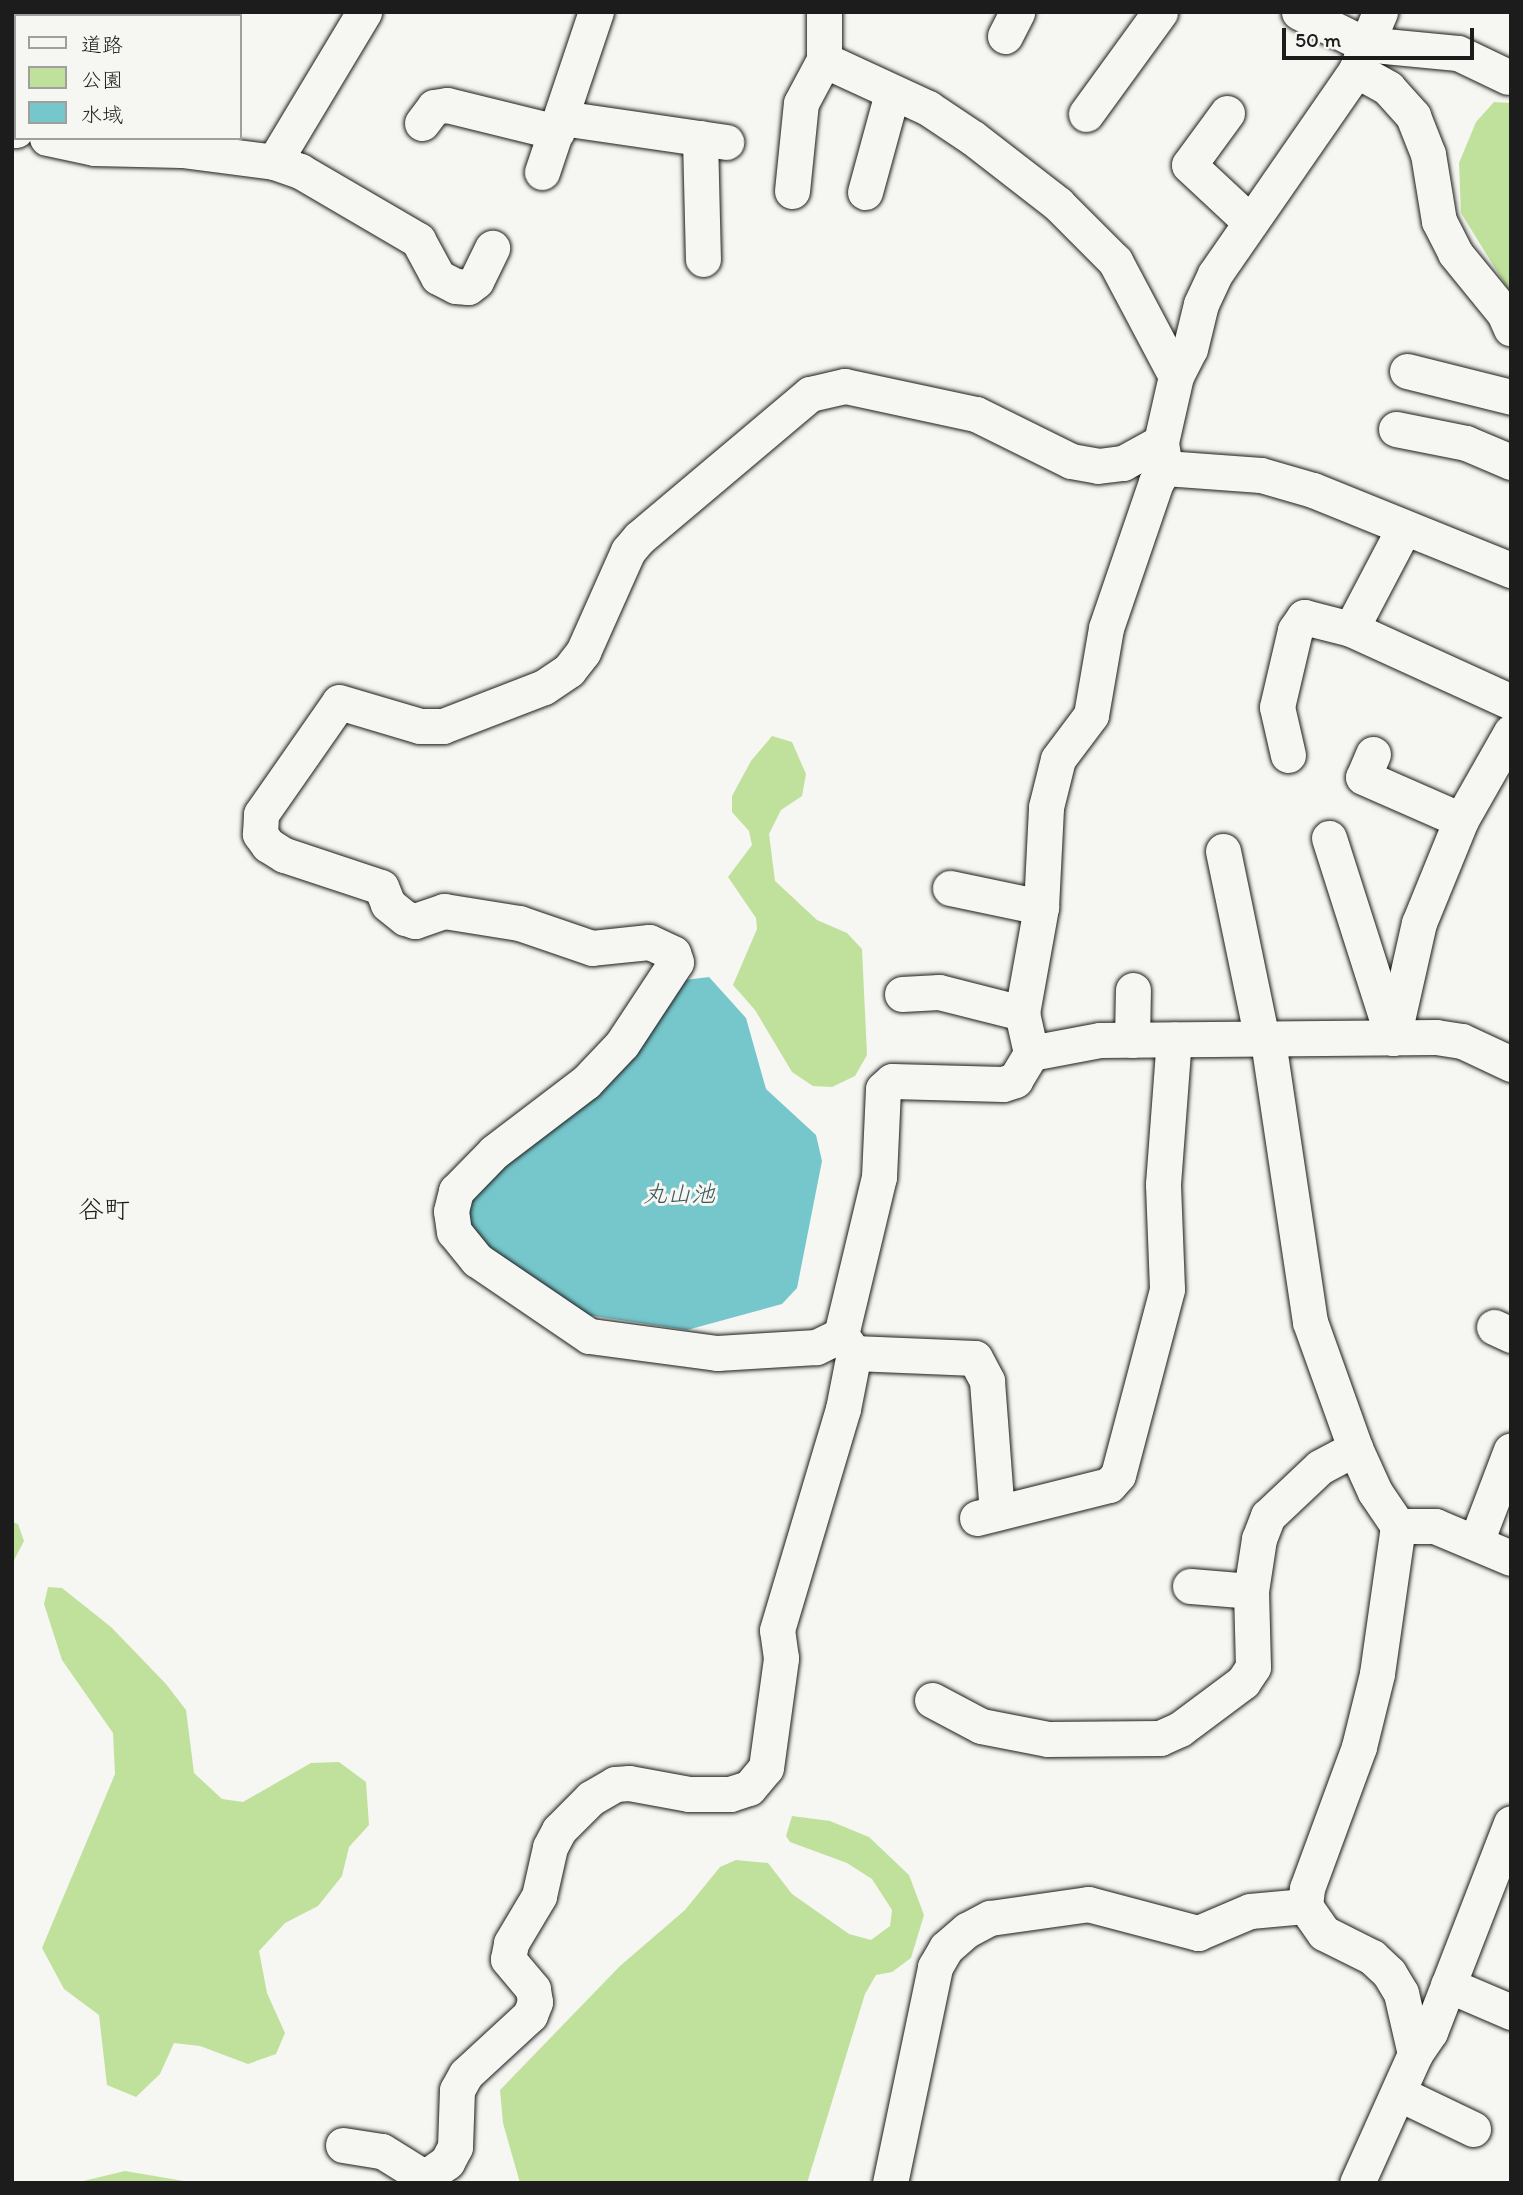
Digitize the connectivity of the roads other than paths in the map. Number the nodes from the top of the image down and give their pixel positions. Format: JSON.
{"nodes":[{"id":1,"x":364,"y":12,"type":"edge"},
{"id":2,"x":596,"y":12,"type":"edge"},
{"id":3,"x":824,"y":12,"type":"edge"},
{"id":4,"x":1160,"y":12,"type":"edge"},
{"id":5,"x":1299,"y":12,"type":"edge"},
{"id":6,"x":1380,"y":12,"type":"edge"},
{"id":7,"x":1360,"y":57,"type":"junction"},
{"id":8,"x":824,"y":60,"type":"junction"},
{"id":9,"x":1507,"y":76,"type":"dead end"},
{"id":10,"x":892,"y":93,"type":"junction"},
{"id":11,"x":1227,"y":113,"type":"dead end"},
{"id":12,"x":1086,"y":114,"type":"dead end"},
{"id":13,"x":422,"y":123,"type":"dead end"},
{"id":14,"x":560,"y":125,"type":"junction"},
{"id":15,"x":56,"y":140,"type":"edge"},
{"id":16,"x":274,"y":162,"type":"junction"},
{"id":17,"x":542,"y":172,"type":"dead end"},
{"id":18,"x":792,"y":191,"type":"dead end"},
{"id":19,"x":865,"y":192,"type":"dead end"},
{"id":20,"x":1248,"y":220,"type":"junction"},
{"id":21,"x":492,"y":248,"type":"dead end"},
{"id":22,"x":703,"y":259,"type":"dead end"},
{"id":23,"x":1511,"y":328,"type":"edge"},
{"id":24,"x":1407,"y":371,"type":"dead end"},
{"id":25,"x":1176,"y":376,"type":"junction"},
{"id":26,"x":1511,"y":397,"type":"edge"},
{"id":27,"x":1396,"y":429,"type":"dead end"},
{"id":28,"x":1163,"y":455,"type":"junction"},
{"id":29,"x":1511,"y":462,"type":"edge"},
{"id":30,"x":1404,"y":528,"type":"junction"},
{"id":31,"x":1511,"y":570,"type":"edge"},
{"id":32,"x":1351,"y":629,"type":"junction"},
{"id":33,"x":1511,"y":702,"type":"edge"},
{"id":34,"x":1511,"y":732,"type":"edge"},
{"id":35,"x":1373,"y":754,"type":"dead end"},
{"id":36,"x":1288,"y":755,"type":"dead end"},
{"id":37,"x":1461,"y":820,"type":"junction"},
{"id":38,"x":1329,"y":838,"type":"dead end"},
{"id":39,"x":1223,"y":851,"type":"dead end"},
{"id":40,"x":950,"y":888,"type":"dead end"},
{"id":41,"x":1041,"y":907,"type":"junction"},
{"id":42,"x":1133,"y":990,"type":"dead end"},
{"id":43,"x":902,"y":994,"type":"dead end"},
{"id":44,"x":1023,"y":1013,"type":"junction"},
{"id":45,"x":1393,"y":1038,"type":"junction"},
{"id":46,"x":1174,"y":1039,"type":"junction"},
{"id":47,"x":1132,"y":1040,"type":"junction"},
{"id":48,"x":1265,"y":1040,"type":"junction"},
{"id":49,"x":1031,"y":1053,"type":"junction"},
{"id":50,"x":1511,"y":1064,"type":"edge"},
{"id":51,"x":847,"y":1344,"type":"junction"},
{"id":52,"x":1355,"y":1448,"type":"junction"},
{"id":53,"x":1511,"y":1450,"type":"edge"},
{"id":54,"x":1398,"y":1527,"type":"junction"},
{"id":55,"x":1476,"y":1542,"type":"junction"},
{"id":56,"x":1511,"y":1558,"type":"edge"},
{"id":57,"x":1190,"y":1586,"type":"dead end"},
{"id":58,"x":1251,"y":1591,"type":"junction"},
{"id":59,"x":932,"y":1700,"type":"dead end"},
{"id":60,"x":1511,"y":1823,"type":"edge"},
{"id":61,"x":1306,"y":1906,"type":"junction"},
{"id":62,"x":1448,"y":1986,"type":"junction"},
{"id":63,"x":1511,"y":2012,"type":"edge"},
{"id":64,"x":1416,"y":2054,"type":"junction"},
{"id":65,"x":1400,"y":2094,"type":"junction"},
{"id":66,"x":1473,"y":2129,"type":"dead end"},
{"id":67,"x":343,"y":2145,"type":"dead end"},
{"id":68,"x":890,"y":2183,"type":"edge"},
{"id":69,"x":1357,"y":2183,"type":"edge"}],
"edges":[{"from":1,"to":16,"type":"street"},
{"from":2,"to":14,"type":"street"},
{"from":3,"to":8,"type":"street"},
{"from":4,"to":12,"type":"street"},
{"from":5,"to":7,"type":"street"},
{"from":6,"to":7,"type":"street"},
{"from":7,"to":9,"type":"street"},
{"from":7,"to":20,"type":"street"},
{"from":7,"to":23,"type":"street"},
{"from":8,"to":10,"type":"street"},
{"from":8,"to":18,"type":"street"},
{"from":10,"to":19,"type":"street"},
{"from":10,"to":25,"type":"street"},
{"from":11,"to":20,"type":"street"},
{"from":13,"to":14,"type":"street"},
{"from":14,"to":17,"type":"street"},
{"from":14,"to":22,"type":"street"},
{"from":15,"to":16,"type":"street"},
{"from":16,"to":21,"type":"street"},
{"from":20,"to":25,"type":"street"},
{"from":24,"to":26,"type":"street"},
{"from":25,"to":28,"type":"street"},
{"from":27,"to":29,"type":"street"},
{"from":28,"to":30,"type":"street"},
{"from":28,"to":41,"type":"street"},
{"from":28,"to":51,"type":"street"},
{"from":30,"to":31,"type":"street"},
{"from":30,"to":32,"type":"street"},
{"from":32,"to":33,"type":"street"},
{"from":32,"to":36,"type":"street"},
{"from":34,"to":37,"type":"street"},
{"from":35,"to":37,"type":"street"},
{"from":37,"to":45,"type":"street"},
{"from":38,"to":45,"type":"street"},
{"from":39,"to":48,"type":"street"},
{"from":40,"to":41,"type":"street"},
{"from":41,"to":44,"type":"street"},
{"from":42,"to":47,"type":"street"},
{"from":43,"to":44,"type":"street"},
{"from":44,"to":49,"type":"street"},
{"from":45,"to":48,"type":"street"},
{"from":45,"to":50,"type":"street"},
{"from":46,"to":47,"type":"street"},
{"from":46,"to":48,"type":"street"},
{"from":46,"to":51,"type":"street"},
{"from":47,"to":49,"type":"street"},
{"from":48,"to":52,"type":"street"},
{"from":49,"to":51,"type":"street"},
{"from":51,"to":67,"type":"street"},
{"from":52,"to":54,"type":"street"},
{"from":52,"to":58,"type":"street"},
{"from":53,"to":55,"type":"street"},
{"from":54,"to":55,"type":"street"},
{"from":54,"to":61,"type":"street"},
{"from":55,"to":56,"type":"street"},
{"from":57,"to":58,"type":"street"},
{"from":58,"to":59,"type":"street"},
{"from":60,"to":62,"type":"street"},
{"from":61,"to":64,"type":"street"},
{"from":61,"to":68,"type":"street"},
{"from":62,"to":63,"type":"street"},
{"from":62,"to":64,"type":"street"},
{"from":64,"to":65,"type":"street"},
{"from":65,"to":66,"type":"street"},
{"from":65,"to":69,"type":"street"}]}
